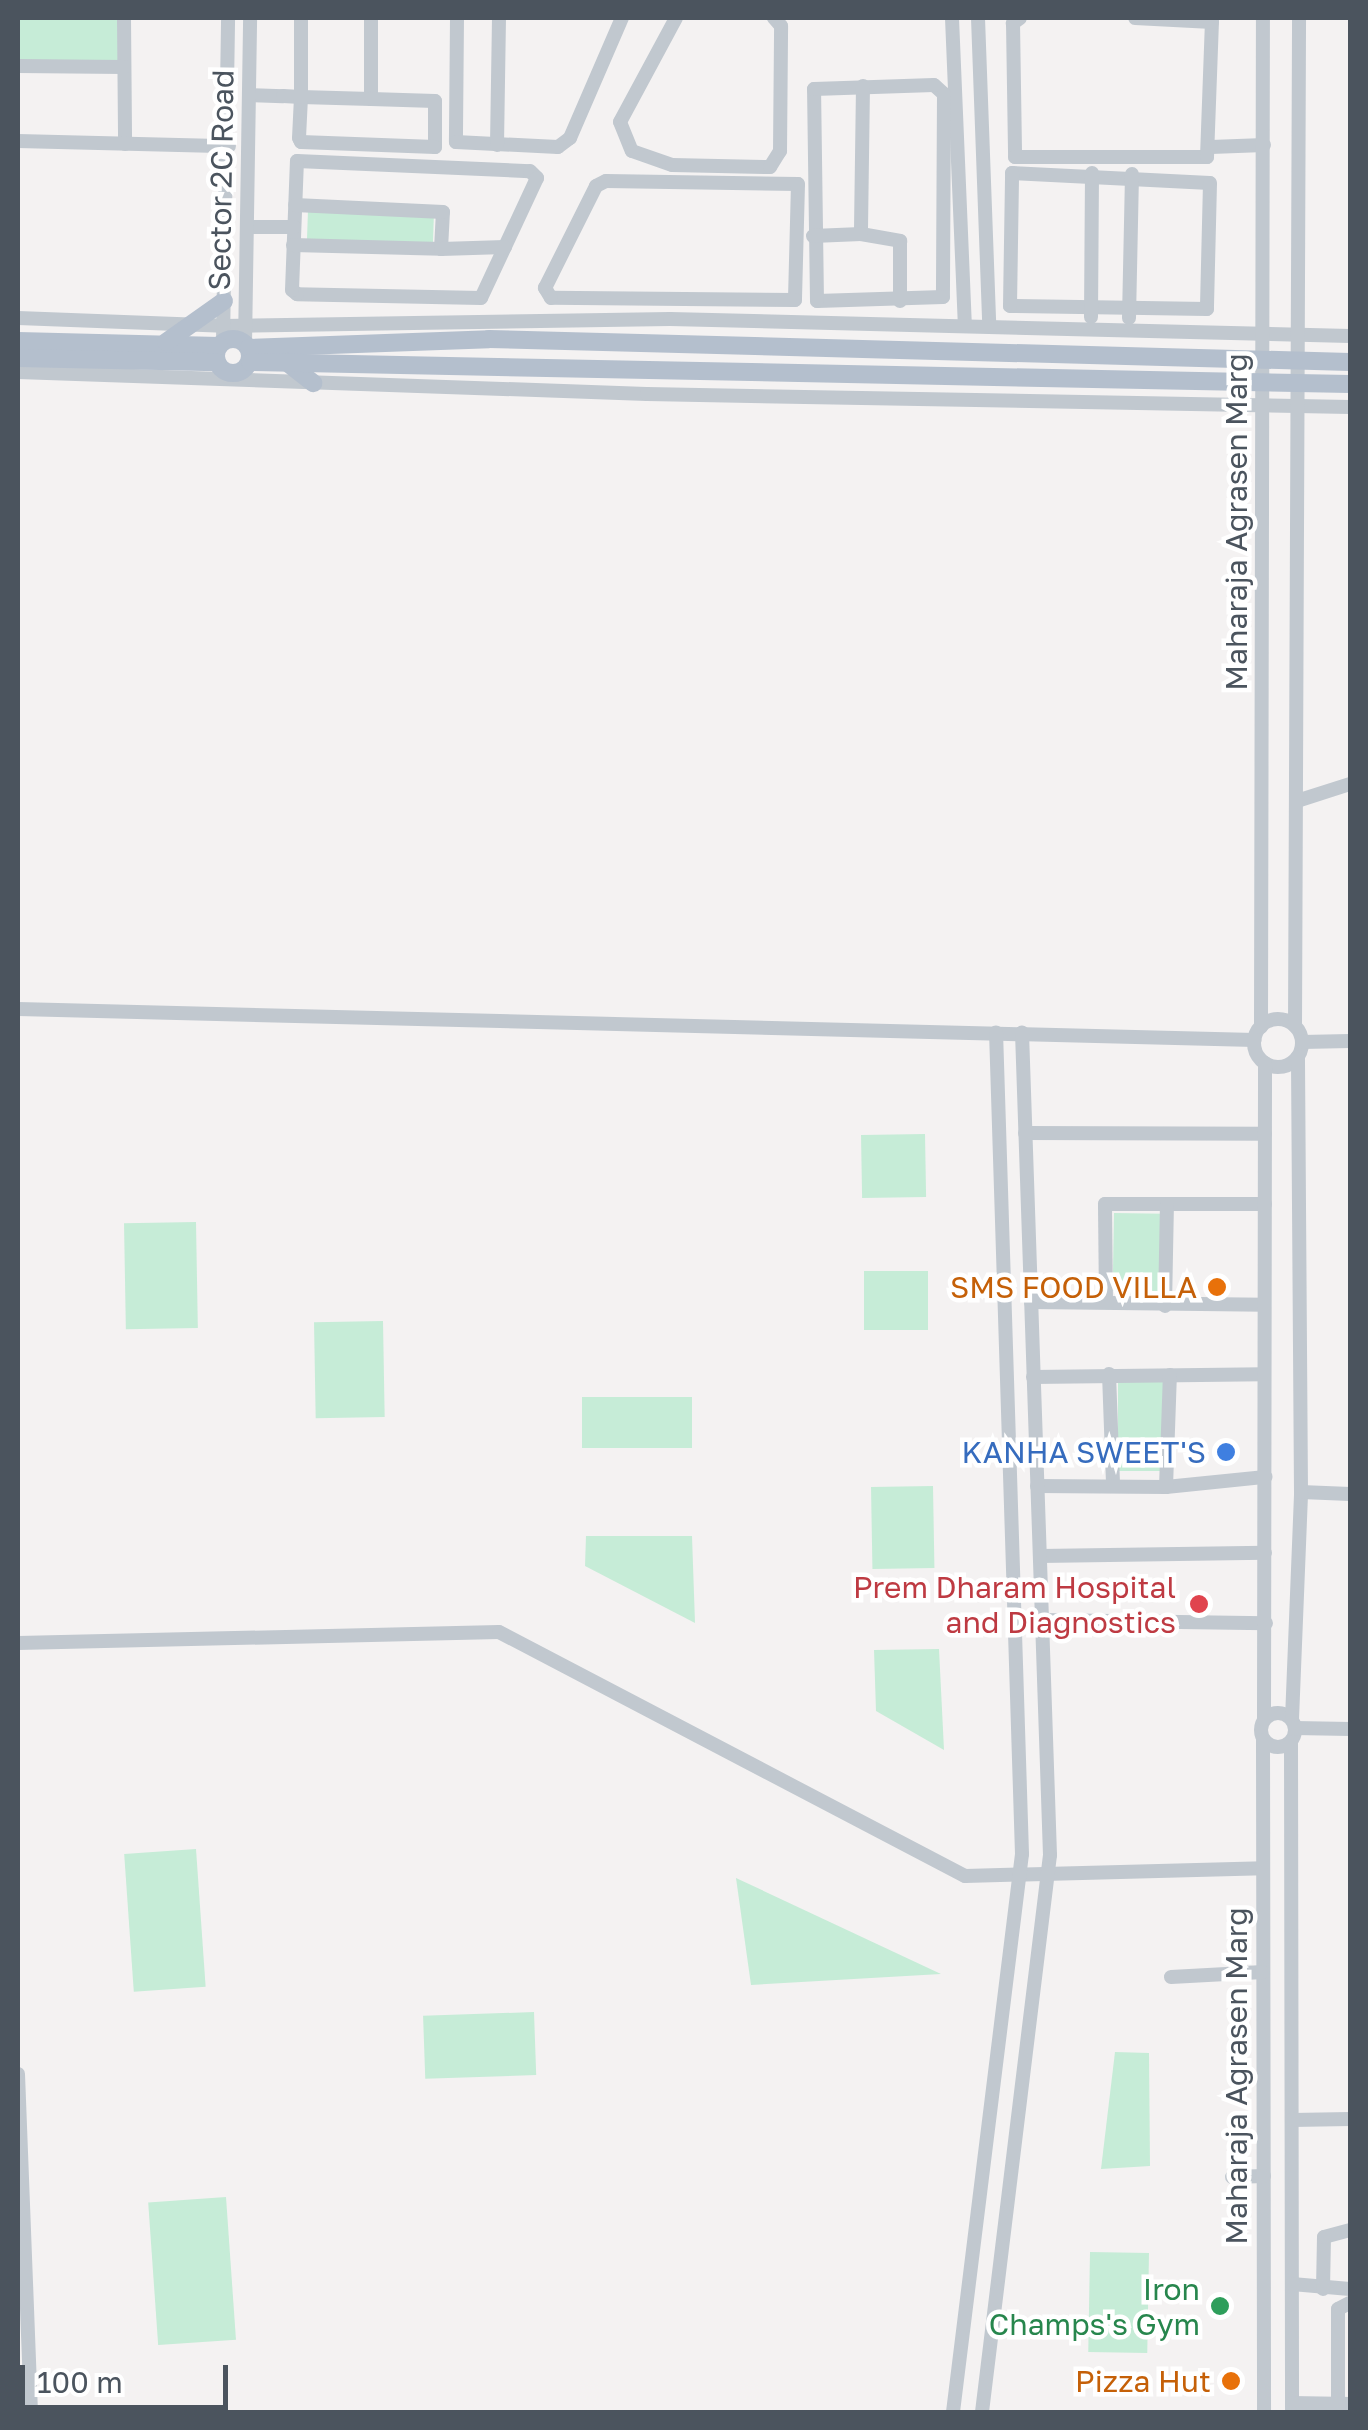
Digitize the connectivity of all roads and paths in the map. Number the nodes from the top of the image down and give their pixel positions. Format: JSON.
{"nodes":[{"id":1,"x":124,"y":18,"type":"edge"},
{"id":2,"x":228,"y":18,"type":"edge"},
{"id":3,"x":250,"y":18,"type":"edge"},
{"id":4,"x":301,"y":18,"type":"edge"},
{"id":5,"x":371,"y":18,"type":"edge"},
{"id":6,"x":457,"y":18,"type":"edge"},
{"id":7,"x":499,"y":18,"type":"edge"},
{"id":8,"x":622,"y":18,"type":"edge"},
{"id":9,"x":676,"y":18,"type":"edge"},
{"id":10,"x":774,"y":18,"type":"edge"},
{"id":11,"x":952,"y":18,"type":"edge"},
{"id":12,"x":978,"y":18,"type":"edge"},
{"id":13,"x":1020,"y":18,"type":"edge"},
{"id":14,"x":1136,"y":18,"type":"edge"},
{"id":15,"x":1264,"y":18,"type":"edge"},
{"id":16,"x":1299,"y":18,"type":"edge"},
{"id":17,"x":18,"y":66,"type":"edge"},
{"id":18,"x":124,"y":67,"type":"junction"},
{"id":19,"x":863,"y":86,"type":"junction"},
{"id":20,"x":250,"y":95,"type":"junction"},
{"id":21,"x":301,"y":97,"type":"junction"},
{"id":22,"x":372,"y":99,"type":"junction"},
{"id":23,"x":18,"y":141,"type":"edge"},
{"id":24,"x":125,"y":144,"type":"junction"},
{"id":25,"x":497,"y":145,"type":"junction"},
{"id":26,"x":1264,"y":145,"type":"junction"},
{"id":27,"x":229,"y":146,"type":"junction"},
{"id":28,"x":1211,"y":147,"type":"junction"},
{"id":29,"x":1092,"y":172,"type":"junction"},
{"id":30,"x":1132,"y":174,"type":"junction"},
{"id":31,"x":295,"y":206,"type":"junction"},
{"id":32,"x":251,"y":226,"type":"junction"},
{"id":33,"x":294,"y":227,"type":"junction"},
{"id":34,"x":861,"y":234,"type":"junction"},
{"id":35,"x":814,"y":236,"type":"junction"},
{"id":36,"x":293,"y":245,"type":"junction"},
{"id":37,"x":505,"y":247,"type":"junction"},
{"id":38,"x":441,"y":249,"type":"junction"},
{"id":39,"x":669,"y":300,"type":"junction"},
{"id":40,"x":224,"y":301,"type":"junction"},
{"id":41,"x":822,"y":301,"type":"junction"},
{"id":42,"x":900,"y":301,"type":"junction"},
{"id":43,"x":1091,"y":317,"type":"junction"},
{"id":44,"x":18,"y":318,"type":"edge"},
{"id":45,"x":670,"y":318,"type":"junction"},
{"id":46,"x":1128,"y":318,"type":"junction"},
{"id":47,"x":823,"y":322,"type":"junction"},
{"id":48,"x":964,"y":323,"type":"junction"},
{"id":49,"x":200,"y":324,"type":"junction"},
{"id":50,"x":990,"y":325,"type":"junction"},
{"id":51,"x":1264,"y":330,"type":"junction"},
{"id":52,"x":1300,"y":334,"type":"junction"},
{"id":53,"x":1350,"y":336,"type":"edge"},
{"id":54,"x":18,"y":340,"type":"edge"},
{"id":55,"x":166,"y":343,"type":"junction"},
{"id":56,"x":220,"y":344,"type":"junction"},
{"id":57,"x":248,"y":345,"type":"junction"},
{"id":58,"x":18,"y":358,"type":"edge"},
{"id":59,"x":1264,"y":360,"type":"junction"},
{"id":60,"x":1300,"y":361,"type":"junction"},
{"id":61,"x":285,"y":362,"type":"junction"},
{"id":62,"x":1350,"y":362,"type":"edge"},
{"id":63,"x":18,"y":372,"type":"edge"},
{"id":64,"x":1264,"y":381,"type":"junction"},
{"id":65,"x":1300,"y":382,"type":"junction"},
{"id":66,"x":313,"y":383,"type":"junction"},
{"id":67,"x":1350,"y":384,"type":"edge"},
{"id":68,"x":1264,"y":404,"type":"junction"},
{"id":69,"x":1300,"y":405,"type":"junction"},
{"id":70,"x":1350,"y":406,"type":"edge"},
{"id":71,"x":1350,"y":784,"type":"edge"},
{"id":72,"x":1300,"y":800,"type":"junction"},
{"id":73,"x":18,"y":1009,"type":"edge"},
{"id":74,"x":1295,"y":1026,"type":"junction"},
{"id":75,"x":996,"y":1032,"type":"junction"},
{"id":76,"x":1022,"y":1032,"type":"junction"},
{"id":77,"x":1258,"y":1034,"type":"junction"},
{"id":78,"x":1350,"y":1041,"type":"edge"},
{"id":79,"x":1300,"y":1049,"type":"junction"},
{"id":80,"x":1266,"y":1063,"type":"junction"},
{"id":81,"x":1025,"y":1132,"type":"junction"},
{"id":82,"x":1265,"y":1134,"type":"junction"},
{"id":83,"x":1265,"y":1204,"type":"junction"},
{"id":84,"x":1167,"y":1205,"type":"junction"},
{"id":85,"x":1031,"y":1302,"type":"junction"},
{"id":86,"x":1106,"y":1302,"type":"junction"},
{"id":87,"x":1264,"y":1304,"type":"junction"},
{"id":88,"x":1165,"y":1306,"type":"junction"},
{"id":89,"x":1109,"y":1374,"type":"junction"},
{"id":90,"x":1264,"y":1374,"type":"junction"},
{"id":91,"x":1170,"y":1375,"type":"junction"},
{"id":92,"x":1033,"y":1377,"type":"junction"},
{"id":93,"x":1266,"y":1477,"type":"junction"},
{"id":94,"x":1113,"y":1484,"type":"junction"},
{"id":95,"x":1037,"y":1486,"type":"junction"},
{"id":96,"x":1166,"y":1487,"type":"junction"},
{"id":97,"x":1301,"y":1492,"type":"junction"},
{"id":98,"x":1350,"y":1494,"type":"edge"},
{"id":99,"x":1266,"y":1553,"type":"junction"},
{"id":100,"x":1040,"y":1556,"type":"junction"},
{"id":101,"x":1042,"y":1620,"type":"junction"},
{"id":102,"x":1266,"y":1622,"type":"junction"},
{"id":103,"x":18,"y":1643,"type":"edge"},
{"id":104,"x":1264,"y":1719,"type":"junction"},
{"id":105,"x":1350,"y":1728,"type":"edge"},
{"id":106,"x":1292,"y":1730,"type":"junction"},
{"id":107,"x":1263,"y":1740,"type":"junction"},
{"id":108,"x":1263,"y":1868,"type":"junction"},
{"id":109,"x":1047,"y":1874,"type":"junction"},
{"id":110,"x":1019,"y":1876,"type":"junction"},
{"id":111,"x":1263,"y":1972,"type":"junction"},
{"id":112,"x":1172,"y":1977,"type":"dead end"},
{"id":113,"x":18,"y":2074,"type":"edge"},
{"id":114,"x":1292,"y":2120,"type":"junction"},
{"id":115,"x":1350,"y":2120,"type":"edge"},
{"id":116,"x":983,"y":2172,"type":"junction"},
{"id":117,"x":1011,"y":2176,"type":"junction"},
{"id":118,"x":1264,"y":2176,"type":"junction"},
{"id":119,"x":1232,"y":2177,"type":"dead end"},
{"id":120,"x":1350,"y":2230,"type":"edge"},
{"id":121,"x":1292,"y":2284,"type":"junction"},
{"id":122,"x":1323,"y":2288,"type":"junction"},
{"id":123,"x":1350,"y":2289,"type":"edge"},
{"id":124,"x":1350,"y":2303,"type":"edge"},
{"id":125,"x":1344,"y":2363,"type":"edge"},
{"id":126,"x":1344,"y":2404,"type":"edge"},
{"id":127,"x":1292,"y":2408,"type":"edge"},
{"id":128,"x":31,"y":2412,"type":"edge"},
{"id":129,"x":953,"y":2412,"type":"edge"},
{"id":130,"x":982,"y":2412,"type":"edge"},
{"id":131,"x":1264,"y":2412,"type":"edge"}],
"edges":[{"from":1,"to":18,"type":"street"},
{"from":2,"to":27,"type":"street","name":"Sector 2C Road"},
{"from":3,"to":20,"type":"street","name":"Sector 2C Road"},
{"from":4,"to":21,"type":"street"},
{"from":5,"to":22,"type":"street"},
{"from":6,"to":25,"type":"street"},
{"from":7,"to":25,"type":"street"},
{"from":8,"to":25,"type":"street"},
{"from":9,"to":10,"type":"street"},
{"from":11,"to":48,"type":"street"},
{"from":12,"to":50,"type":"street"},
{"from":13,"to":28,"type":"street"},
{"from":14,"to":28,"type":"street"},
{"from":15,"to":26,"type":"street","name":"Maharaja Agrasen Marg"},
{"from":16,"to":52,"type":"street"},
{"from":17,"to":18,"type":"street"},
{"from":18,"to":24,"type":"street"},
{"from":19,"to":34,"type":"street"},
{"from":19,"to":35,"type":"street"},
{"from":19,"to":42,"type":"street"},
{"from":20,"to":21,"type":"street"},
{"from":20,"to":32,"type":"street","name":"Sector 2C Road"},
{"from":21,"to":22,"type":"street"},
{"from":21,"to":22,"type":"street"},
{"from":23,"to":24,"type":"street"},
{"from":24,"to":27,"type":"street"},
{"from":26,"to":28,"type":"street"},
{"from":26,"to":51,"type":"street","name":"Maharaja Agrasen Marg"},
{"from":27,"to":40,"type":"street","name":"Sector 2C Road"},
{"from":29,"to":30,"type":"street"},
{"from":29,"to":43,"type":"street"},
{"from":29,"to":43,"type":"street"},
{"from":30,"to":46,"type":"street"},
{"from":30,"to":46,"type":"street"},
{"from":31,"to":33,"type":"street"},
{"from":31,"to":37,"type":"street"},
{"from":31,"to":38,"type":"street"},
{"from":32,"to":33,"type":"street"},
{"from":32,"to":57,"type":"street","name":"Sector 2C Road"},
{"from":33,"to":36,"type":"street"},
{"from":34,"to":35,"type":"street"},
{"from":34,"to":42,"type":"street"},
{"from":35,"to":41,"type":"street"},
{"from":36,"to":37,"type":"street"},
{"from":36,"to":38,"type":"street"},
{"from":37,"to":38,"type":"street"},
{"from":39,"to":39,"type":"street"},
{"from":39,"to":45,"type":"street"},
{"from":40,"to":49,"type":"main road"},
{"from":40,"to":56,"type":"street","name":"Sector 2C Road"},
{"from":41,"to":42,"type":"street"},
{"from":41,"to":47,"type":"street"},
{"from":43,"to":46,"type":"street"},
{"from":43,"to":50,"type":"street"},
{"from":44,"to":49,"type":"street"},
{"from":45,"to":47,"type":"street"},
{"from":45,"to":57,"type":"street"},
{"from":46,"to":51,"type":"street"},
{"from":47,"to":48,"type":"street"},
{"from":48,"to":50,"type":"street"},
{"from":49,"to":55,"type":"main road"},
{"from":49,"to":56,"type":"street"},
{"from":51,"to":52,"type":"street"},
{"from":51,"to":59,"type":"street","name":"Maharaja Agrasen Marg"},
{"from":52,"to":53,"type":"street"},
{"from":52,"to":60,"type":"street"},
{"from":54,"to":55,"type":"main road"},
{"from":55,"to":56,"type":"main road"},
{"from":56,"to":57,"type":"main road"},
{"from":56,"to":57,"type":"main road"},
{"from":56,"to":58,"type":"main road"},
{"from":57,"to":59,"type":"main road"},
{"from":57,"to":61,"type":"main road"},
{"from":59,"to":60,"type":"main road"},
{"from":59,"to":64,"type":"street","name":"Maharaja Agrasen Marg"},
{"from":60,"to":62,"type":"main road"},
{"from":60,"to":65,"type":"street"},
{"from":61,"to":64,"type":"main road"},
{"from":61,"to":66,"type":"main road"},
{"from":63,"to":66,"type":"street"},
{"from":64,"to":65,"type":"main road"},
{"from":64,"to":68,"type":"street","name":"Maharaja Agrasen Marg"},
{"from":65,"to":67,"type":"main road"},
{"from":65,"to":69,"type":"street"},
{"from":66,"to":68,"type":"street"},
{"from":68,"to":69,"type":"street"},
{"from":68,"to":77,"type":"street","name":"Maharaja Agrasen Marg"},
{"from":69,"to":70,"type":"street"},
{"from":69,"to":72,"type":"street"},
{"from":71,"to":72,"type":"street"},
{"from":72,"to":74,"type":"street"},
{"from":73,"to":75,"type":"street"},
{"from":74,"to":77,"type":"street"},
{"from":74,"to":79,"type":"street"},
{"from":75,"to":76,"type":"street"},
{"from":75,"to":110,"type":"street"},
{"from":76,"to":77,"type":"street"},
{"from":76,"to":81,"type":"street"},
{"from":77,"to":80,"type":"street"},
{"from":78,"to":79,"type":"street"},
{"from":79,"to":80,"type":"street"},
{"from":79,"to":97,"type":"street","name":"Maharaja Agrasen Marg"},
{"from":80,"to":82,"type":"street","name":"Maharaja Agrasen Marg"},
{"from":81,"to":82,"type":"street"},
{"from":81,"to":85,"type":"street"},
{"from":82,"to":83,"type":"street","name":"Maharaja Agrasen Marg"},
{"from":83,"to":84,"type":"street"},
{"from":83,"to":87,"type":"street","name":"Maharaja Agrasen Marg"},
{"from":84,"to":86,"type":"street"},
{"from":84,"to":88,"type":"street"},
{"from":85,"to":86,"type":"street"},
{"from":85,"to":92,"type":"street"},
{"from":86,"to":88,"type":"street"},
{"from":87,"to":88,"type":"street"},
{"from":87,"to":90,"type":"street","name":"Maharaja Agrasen Marg"},
{"from":89,"to":91,"type":"street"},
{"from":89,"to":92,"type":"street"},
{"from":89,"to":94,"type":"street"},
{"from":90,"to":91,"type":"street"},
{"from":90,"to":93,"type":"street","name":"Maharaja Agrasen Marg"},
{"from":91,"to":96,"type":"street"},
{"from":92,"to":95,"type":"street"},
{"from":93,"to":96,"type":"street"},
{"from":93,"to":99,"type":"street","name":"Maharaja Agrasen Marg"},
{"from":94,"to":95,"type":"street"},
{"from":94,"to":96,"type":"street"},
{"from":95,"to":100,"type":"street"},
{"from":97,"to":98,"type":"street"},
{"from":97,"to":106,"type":"street","name":"Maharaja Agrasen Marg"},
{"from":99,"to":100,"type":"street"},
{"from":99,"to":102,"type":"street","name":"Maharaja Agrasen Marg"},
{"from":100,"to":101,"type":"street"},
{"from":101,"to":102,"type":"street"},
{"from":101,"to":109,"type":"street"},
{"from":102,"to":104,"type":"street","name":"Maharaja Agrasen Marg"},
{"from":103,"to":110,"type":"street"},
{"from":104,"to":106,"type":"street"},
{"from":104,"to":107,"type":"street","name":"Maharaja Agrasen Marg"},
{"from":105,"to":106,"type":"street"},
{"from":106,"to":107,"type":"street"},
{"from":106,"to":114,"type":"street","name":"Maharaja Agrasen Marg"},
{"from":107,"to":108,"type":"street","name":"Maharaja Agrasen Marg"},
{"from":108,"to":109,"type":"street"},
{"from":108,"to":111,"type":"street","name":"Maharaja Agrasen Marg"},
{"from":109,"to":110,"type":"street"},
{"from":109,"to":117,"type":"street"},
{"from":110,"to":116,"type":"street"},
{"from":111,"to":112,"type":"street"},
{"from":111,"to":118,"type":"street","name":"Maharaja Agrasen Marg"},
{"from":113,"to":128,"type":"street"},
{"from":114,"to":115,"type":"street"},
{"from":114,"to":121,"type":"street","name":"Maharaja Agrasen Marg"},
{"from":116,"to":117,"type":"street"},
{"from":116,"to":129,"type":"street"},
{"from":117,"to":130,"type":"street"},
{"from":118,"to":119,"type":"street"},
{"from":118,"to":131,"type":"street","name":"Maharaja Agrasen Marg"},
{"from":120,"to":122,"type":"street"},
{"from":121,"to":122,"type":"street"},
{"from":121,"to":127,"type":"street","name":"Maharaja Agrasen Marg"},
{"from":122,"to":123,"type":"street"},
{"from":124,"to":125,"type":"street"},
{"from":125,"to":126,"type":"street"},
{"from":126,"to":127,"type":"street"}]}
